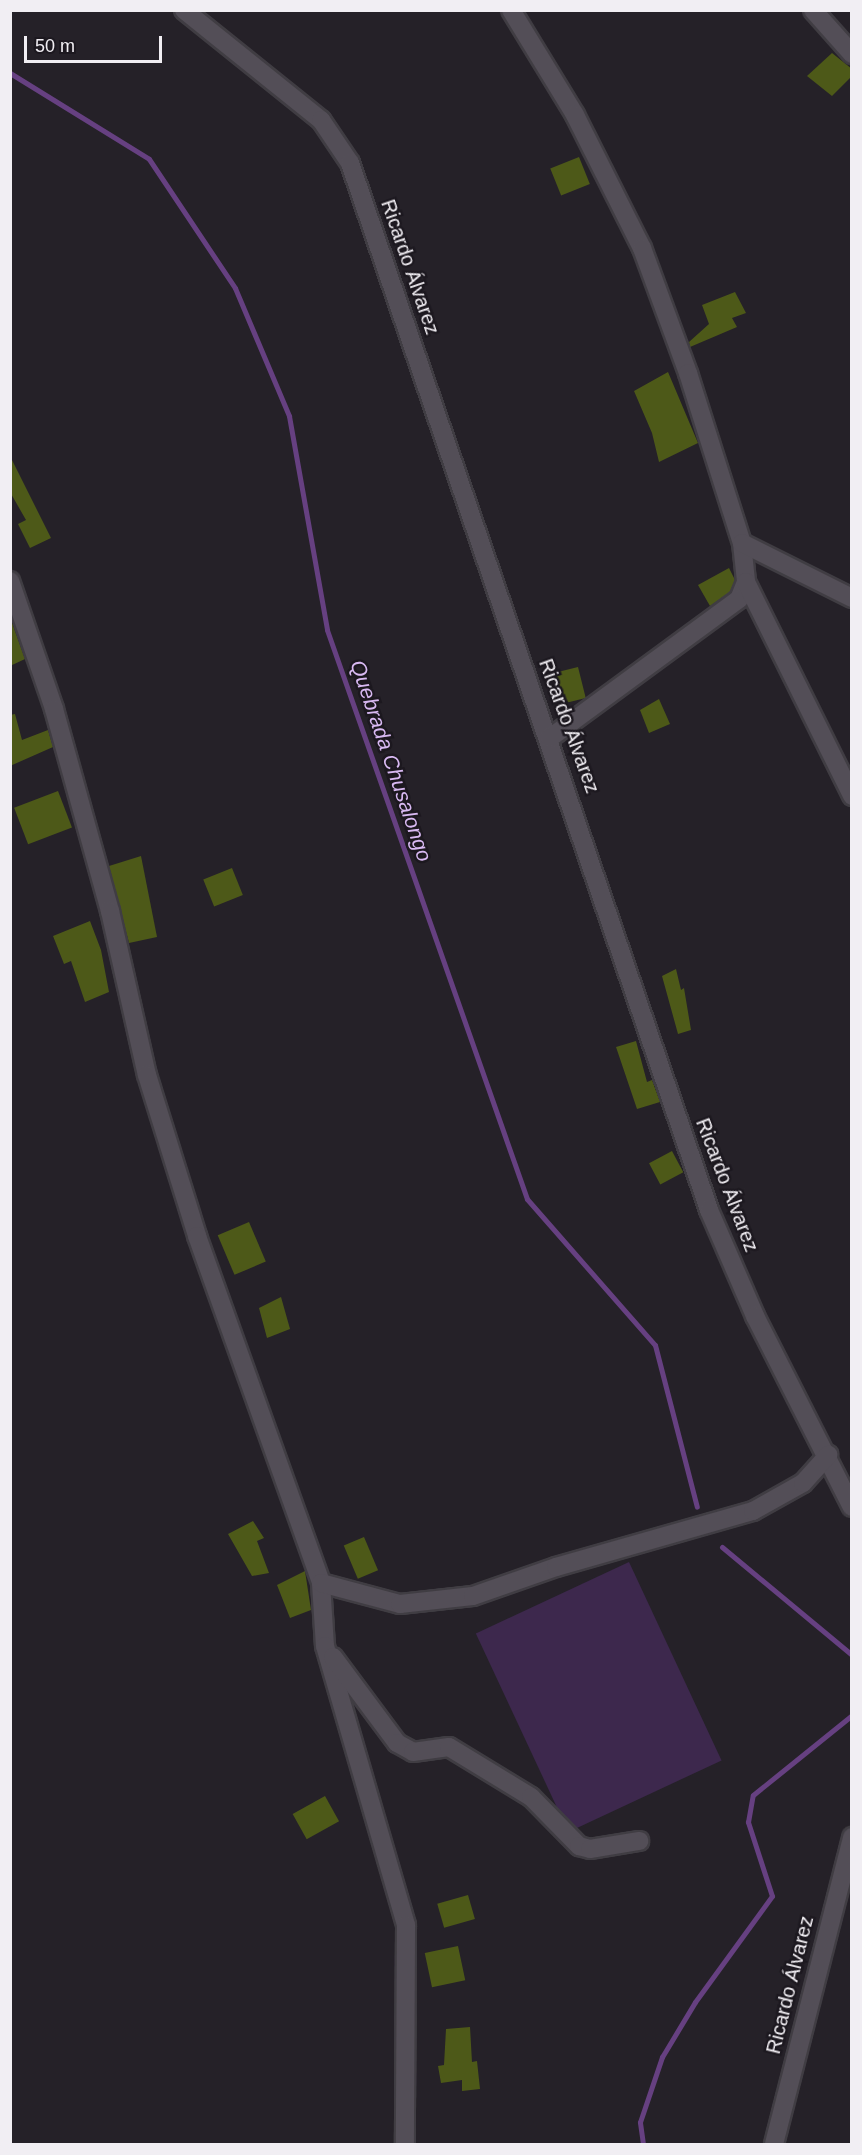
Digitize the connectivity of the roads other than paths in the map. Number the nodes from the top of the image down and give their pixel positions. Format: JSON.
{"nodes":[{"id":1,"x":184,"y":10,"type":"edge"},
{"id":2,"x":511,"y":10,"type":"edge"},
{"id":3,"x":813,"y":10,"type":"edge"},
{"id":4,"x":852,"y":54,"type":"edge"},
{"id":5,"x":742,"y":543,"type":"junction"},
{"id":6,"x":10,"y":581,"type":"edge"},
{"id":7,"x":746,"y":582,"type":"junction"},
{"id":8,"x":852,"y":598,"type":"edge"},
{"id":9,"x":550,"y":738,"type":"junction"},
{"id":10,"x":852,"y":796,"type":"edge"},
{"id":11,"x":828,"y":1455,"type":"junction"},
{"id":12,"x":852,"y":1507,"type":"edge"},
{"id":13,"x":321,"y":1583,"type":"junction"},
{"id":14,"x":325,"y":1646,"type":"junction"},
{"id":15,"x":852,"y":1836,"type":"edge"},
{"id":16,"x":639,"y":1841,"type":"dead end"},
{"id":17,"x":405,"y":2145,"type":"edge"},
{"id":18,"x":774,"y":2145,"type":"edge"}],
"edges":[{"from":1,"to":9,"type":"street","name":"Ricardo Álvarez"},
{"from":2,"to":5,"type":"street"},
{"from":3,"to":4,"type":"street"},
{"from":5,"to":7,"type":"street"},
{"from":5,"to":8,"type":"street"},
{"from":6,"to":13,"type":"street"},
{"from":7,"to":9,"type":"street"},
{"from":7,"to":10,"type":"street"},
{"from":9,"to":11,"type":"street","name":"Ricardo Álvarez"},
{"from":11,"to":12,"type":"street","name":"Ricardo Álvarez"},
{"from":11,"to":13,"type":"street"},
{"from":13,"to":14,"type":"street"},
{"from":14,"to":16,"type":"street"},
{"from":14,"to":17,"type":"street"},
{"from":15,"to":18,"type":"street","name":"Ricardo Álvarez"}]}
